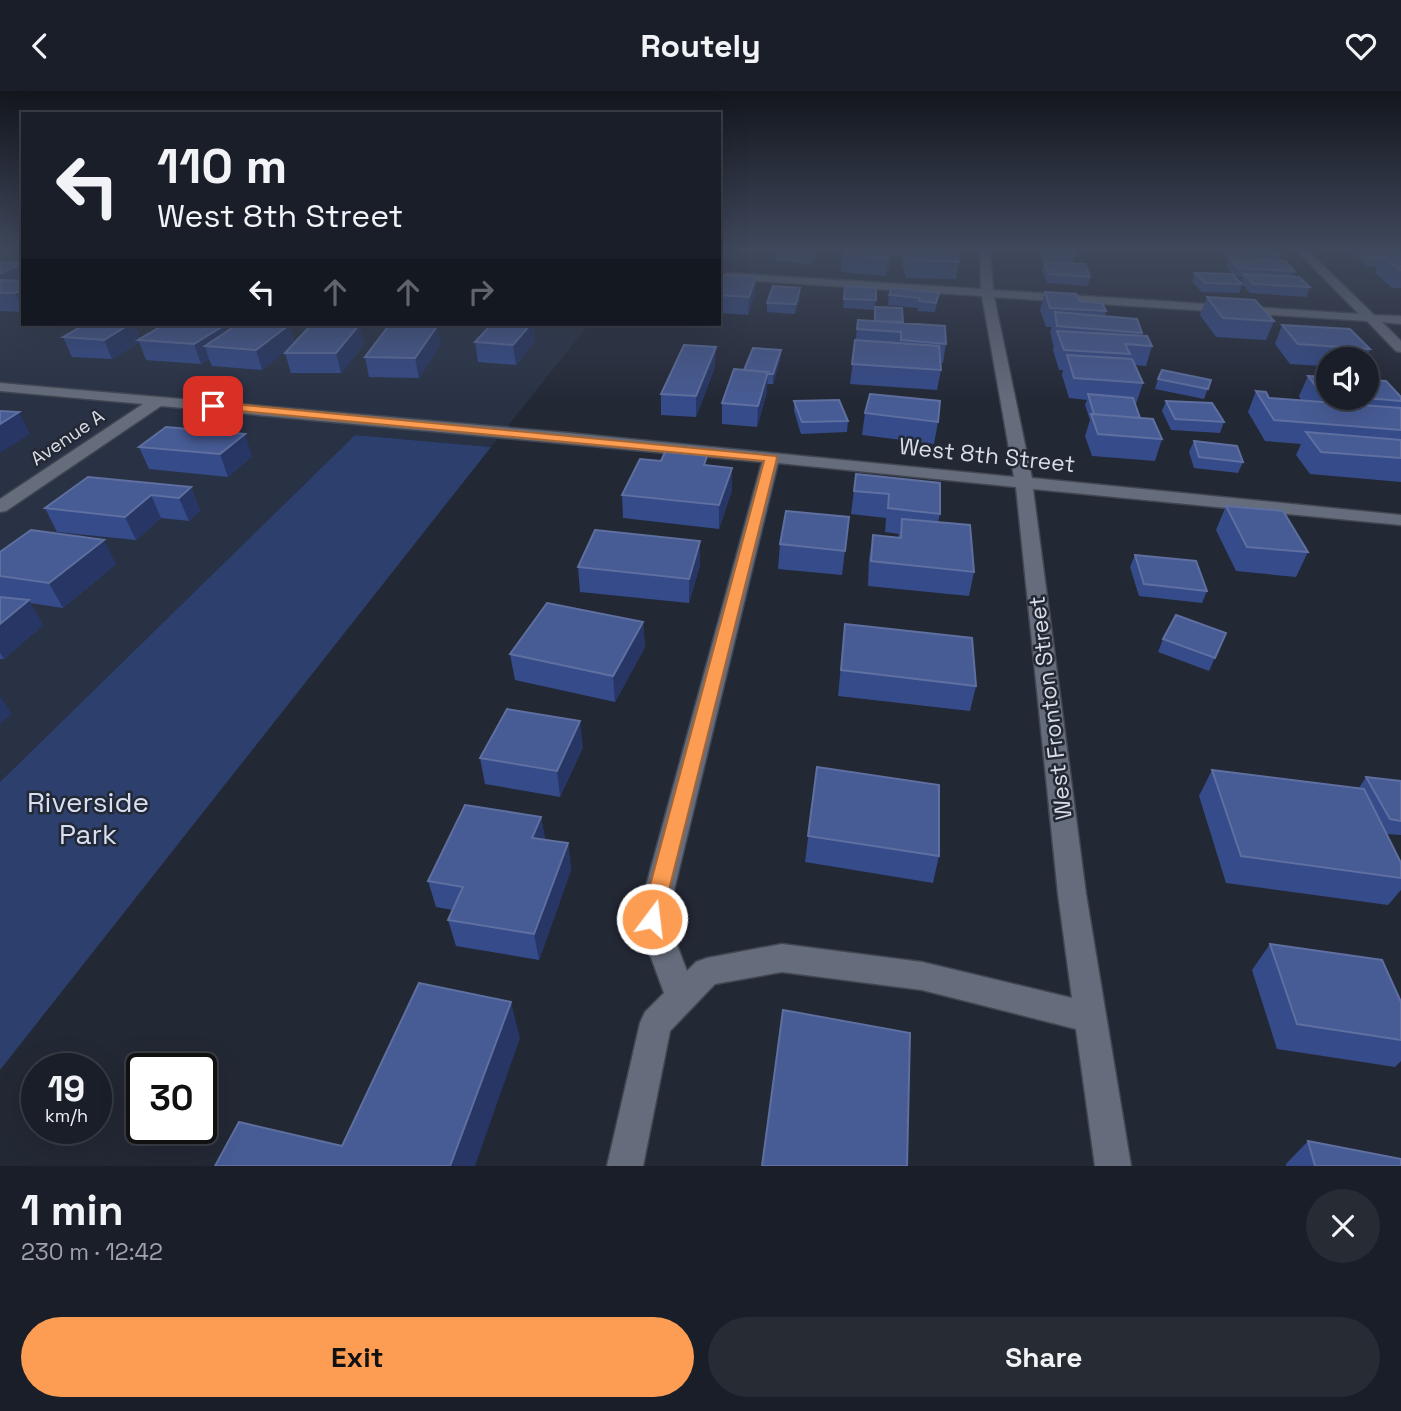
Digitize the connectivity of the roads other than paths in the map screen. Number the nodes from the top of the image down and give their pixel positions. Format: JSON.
{"nodes":[{"id":1,"x":989,"y":301,"type":"edge"},
{"id":2,"x":1117,"y":301,"type":"edge"},
{"id":3,"x":1354,"y":301,"type":"edge"},
{"id":4,"x":1370,"y":317,"type":"junction"},
{"id":5,"x":1401,"y":320,"type":"edge"},
{"id":6,"x":1401,"y":348,"type":"edge"},
{"id":7,"x":0,"y":387,"type":"edge"},
{"id":8,"x":158,"y":401,"type":"junction"},
{"id":9,"x":771,"y":458,"type":"junction"},
{"id":10,"x":1024,"y":483,"type":"junction"},
{"id":11,"x":0,"y":507,"type":"edge"},
{"id":12,"x":1401,"y":520,"type":"edge"},
{"id":13,"x":681,"y":997,"type":"junction"},
{"id":14,"x":1091,"y":1018,"type":"junction"},
{"id":15,"x":625,"y":1166,"type":"edge"},
{"id":16,"x":1113,"y":1166,"type":"edge"}],
"edges":[{"from":1,"to":10,"type":"street","name":"West Fronton Street"},
{"from":2,"to":4,"type":"street"},
{"from":3,"to":4,"type":"street"},
{"from":4,"to":5,"type":"street"},
{"from":4,"to":6,"type":"street"},
{"from":7,"to":8,"type":"street","name":"West 8th Street"},
{"from":8,"to":9,"type":"street","name":"West 8th Street"},
{"from":8,"to":11,"type":"street","name":"Avenue A"},
{"from":9,"to":10,"type":"street","name":"West 8th Street"},
{"from":9,"to":13,"type":"street"},
{"from":10,"to":12,"type":"street","name":"West 8th Street"},
{"from":10,"to":14,"type":"street","name":"West Fronton Street"},
{"from":13,"to":14,"type":"street"},
{"from":13,"to":15,"type":"street"},
{"from":14,"to":16,"type":"street","name":"West Fronton Street"}]}
